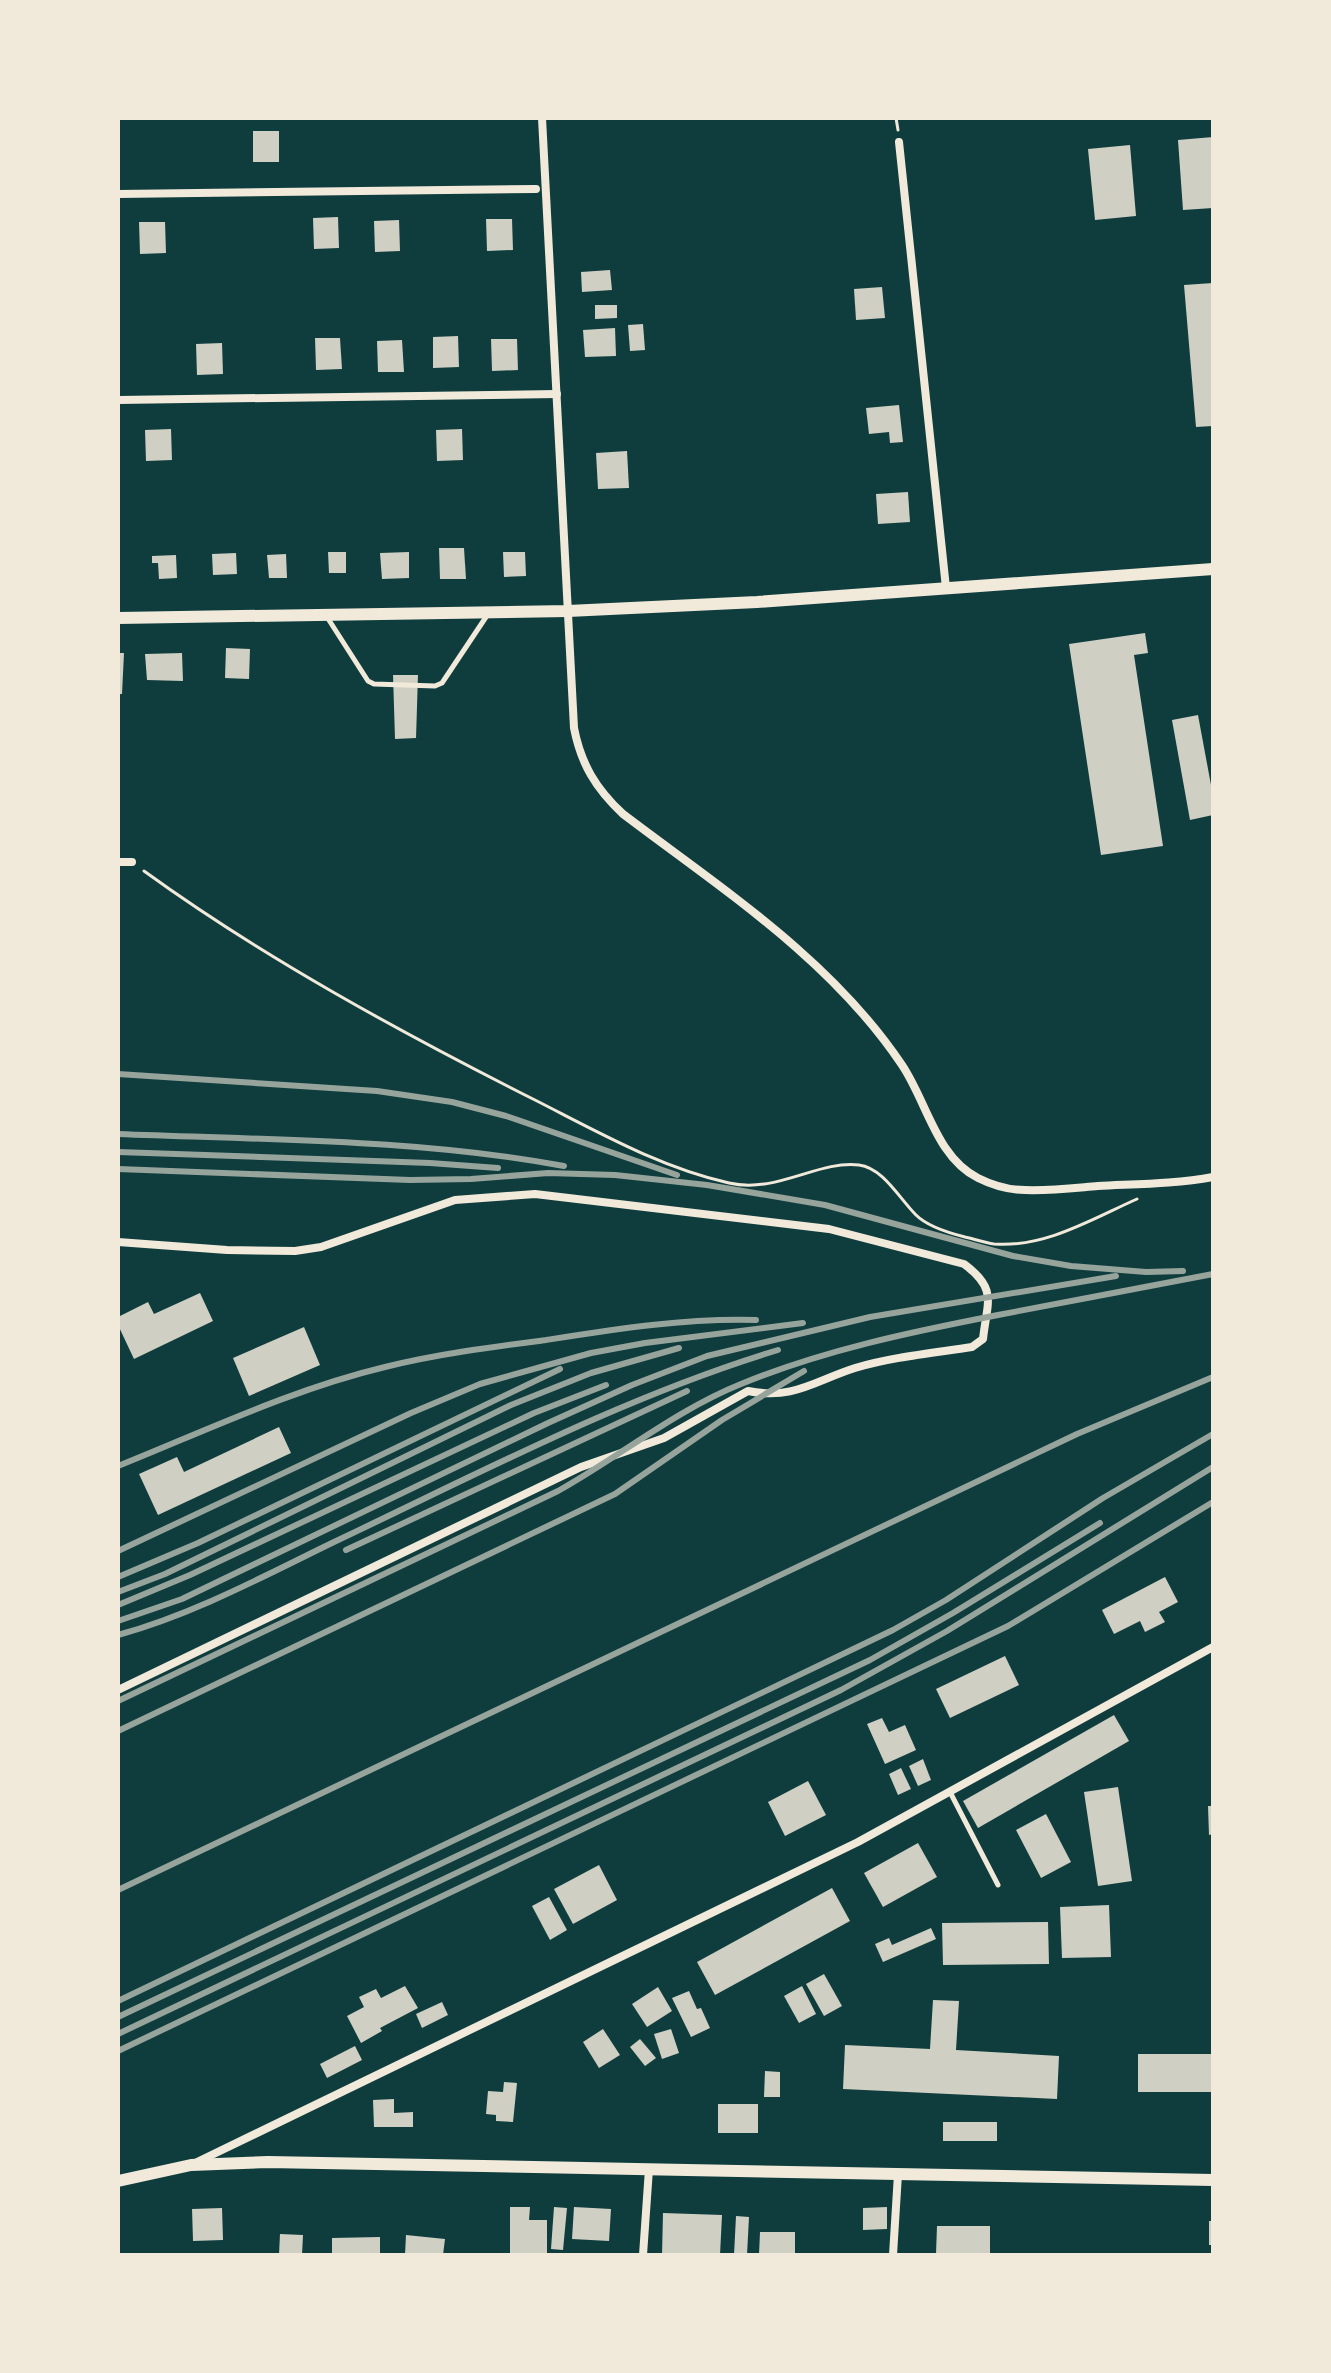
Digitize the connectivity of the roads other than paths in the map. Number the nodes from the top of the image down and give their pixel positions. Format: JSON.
{"nodes":[{"id":1,"x":542,"y":118,"type":"edge"},
{"id":2,"x":899,"y":142,"type":"dead end"},
{"id":3,"x":536,"y":189,"type":"dead end"},
{"id":4,"x":118,"y":194,"type":"edge"},
{"id":5,"x":557,"y":394,"type":"junction"},
{"id":6,"x":118,"y":400,"type":"edge"},
{"id":7,"x":1213,"y":569,"type":"edge"},
{"id":8,"x":946,"y":588,"type":"junction"},
{"id":9,"x":568,"y":611,"type":"junction"},
{"id":10,"x":489,"y":613,"type":"junction"},
{"id":11,"x":327,"y":617,"type":"junction"},
{"id":12,"x":118,"y":618,"type":"edge"},
{"id":13,"x":118,"y":862,"type":"edge"},
{"id":14,"x":132,"y":862,"type":"road end"},
{"id":15,"x":1213,"y":1177,"type":"edge"},
{"id":16,"x":118,"y":1242,"type":"edge"},
{"id":17,"x":1213,"y":1647,"type":"edge"},
{"id":18,"x":118,"y":1690,"type":"edge"},
{"id":19,"x":949,"y":1791,"type":"junction"},
{"id":20,"x":998,"y":1885,"type":"dead end"},
{"id":21,"x":191,"y":2165,"type":"junction"},
{"id":22,"x":649,"y":2169,"type":"junction"},
{"id":23,"x":898,"y":2174,"type":"junction"},
{"id":24,"x":1213,"y":2180,"type":"edge"},
{"id":25,"x":118,"y":2181,"type":"edge"},
{"id":26,"x":643,"y":2255,"type":"edge"},
{"id":27,"x":893,"y":2255,"type":"edge"}],
"edges":[{"from":1,"to":5,"type":"street"},
{"from":2,"to":8,"type":"street"},
{"from":3,"to":4,"type":"street"},
{"from":5,"to":6,"type":"street"},
{"from":5,"to":9,"type":"street"},
{"from":7,"to":8,"type":"street"},
{"from":8,"to":9,"type":"street"},
{"from":9,"to":10,"type":"street"},
{"from":9,"to":15,"type":"street"},
{"from":10,"to":11,"type":"street"},
{"from":10,"to":11,"type":"lane"},
{"from":11,"to":12,"type":"street"},
{"from":13,"to":14,"type":"street"},
{"from":16,"to":18,"type":"street"},
{"from":17,"to":19,"type":"street"},
{"from":19,"to":20,"type":"lane"},
{"from":19,"to":21,"type":"street"},
{"from":21,"to":22,"type":"street"},
{"from":21,"to":25,"type":"street"},
{"from":22,"to":23,"type":"street"},
{"from":22,"to":26,"type":"street"},
{"from":23,"to":24,"type":"street"},
{"from":23,"to":27,"type":"street"}]}
